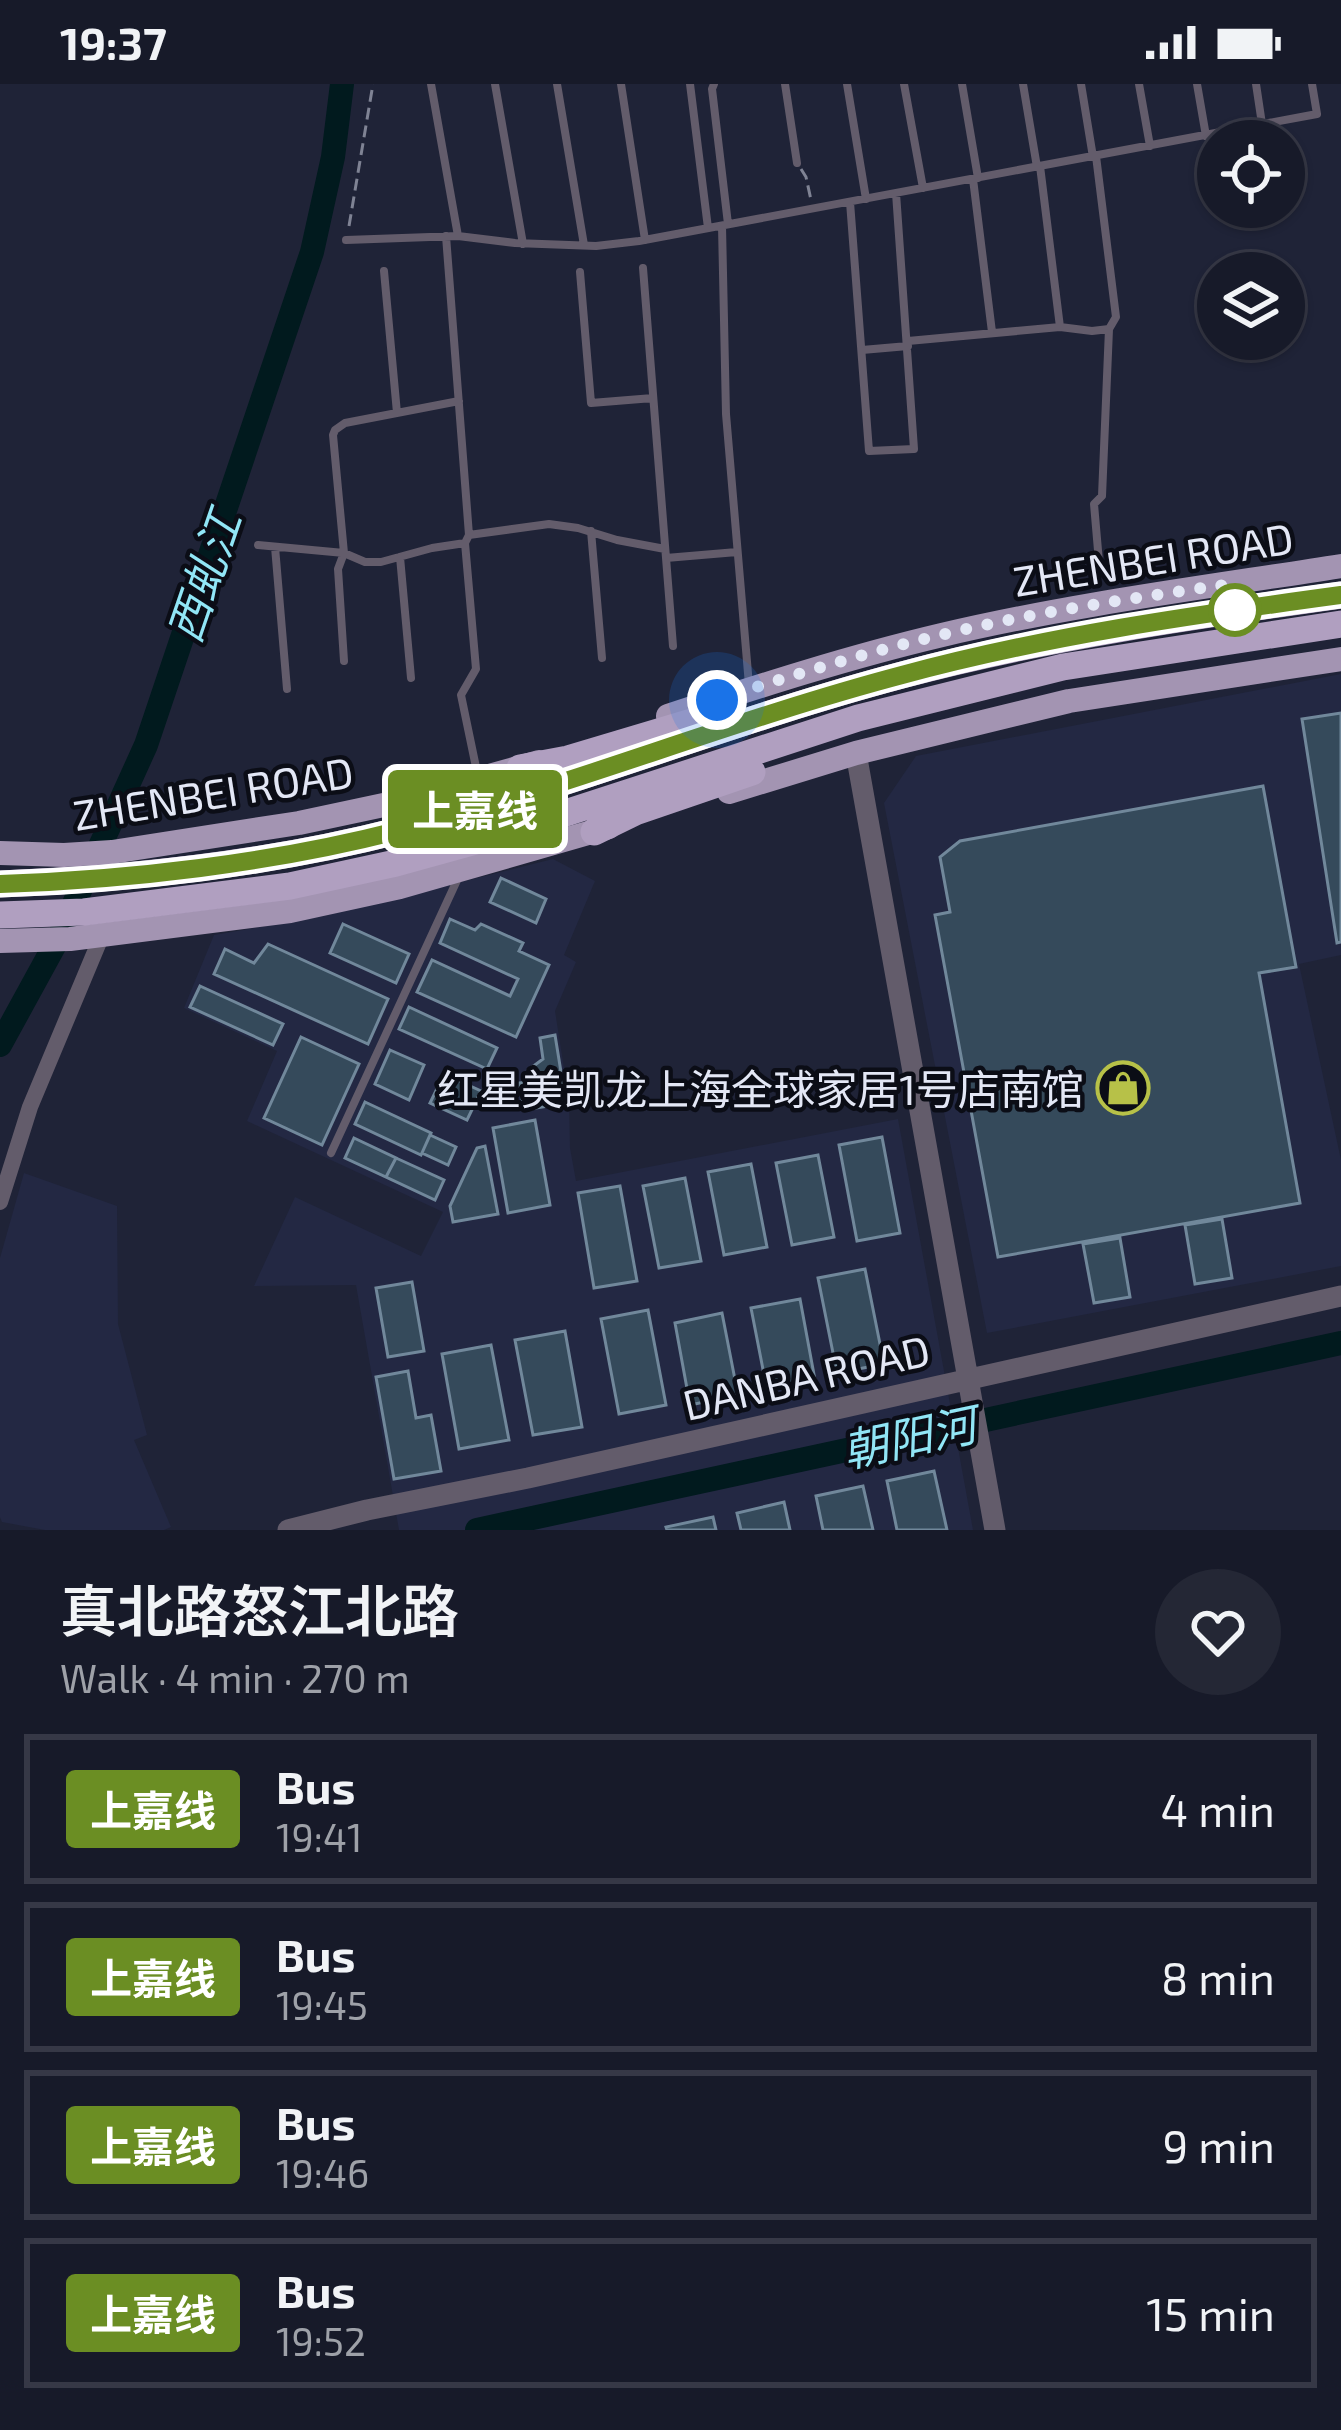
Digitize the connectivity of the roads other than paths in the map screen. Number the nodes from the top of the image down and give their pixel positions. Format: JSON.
{"nodes":[{"id":1,"x":430,"y":84,"type":"edge"},
{"id":2,"x":495,"y":84,"type":"edge"},
{"id":3,"x":557,"y":84,"type":"edge"},
{"id":4,"x":621,"y":84,"type":"edge"},
{"id":5,"x":692,"y":84,"type":"edge"},
{"id":6,"x":785,"y":84,"type":"edge"},
{"id":7,"x":847,"y":84,"type":"edge"},
{"id":8,"x":904,"y":84,"type":"edge"},
{"id":9,"x":962,"y":84,"type":"edge"},
{"id":10,"x":1023,"y":84,"type":"edge"},
{"id":11,"x":1081,"y":84,"type":"edge"},
{"id":12,"x":1139,"y":84,"type":"edge"},
{"id":13,"x":1197,"y":84,"type":"edge"},
{"id":14,"x":1256,"y":84,"type":"edge"},
{"id":15,"x":1312,"y":84,"type":"edge"},
{"id":16,"x":713,"y":86,"type":"edge"},
{"id":17,"x":1203,"y":120,"type":"edge"},
{"id":18,"x":1262,"y":120,"type":"edge"},
{"id":19,"x":1285,"y":120,"type":"edge"},
{"id":20,"x":1197,"y":138,"type":"edge"},
{"id":21,"x":1150,"y":146,"type":"junction"},
{"id":22,"x":1095,"y":156,"type":"junction"},
{"id":23,"x":797,"y":163,"type":"road end"},
{"id":24,"x":1039,"y":167,"type":"junction"},
{"id":25,"x":975,"y":178,"type":"junction"},
{"id":26,"x":923,"y":188,"type":"junction"},
{"id":27,"x":896,"y":193,"type":"junction"},
{"id":28,"x":866,"y":199,"type":"junction"},
{"id":29,"x":850,"y":202,"type":"junction"},
{"id":30,"x":708,"y":228,"type":"junction"},
{"id":31,"x":724,"y":228,"type":"junction"},
{"id":32,"x":452,"y":236,"type":"junction"},
{"id":33,"x":346,"y":240,"type":"road end"},
{"id":34,"x":645,"y":240,"type":"junction"},
{"id":35,"x":523,"y":244,"type":"junction"},
{"id":36,"x":584,"y":245,"type":"junction"},
{"id":37,"x":643,"y":268,"type":"dead end"},
{"id":38,"x":384,"y":272,"type":"dead end"},
{"id":39,"x":580,"y":272,"type":"dead end"},
{"id":40,"x":1060,"y":327,"type":"junction"},
{"id":41,"x":1109,"y":329,"type":"junction"},
{"id":42,"x":992,"y":333,"type":"junction"},
{"id":43,"x":908,"y":343,"type":"junction"},
{"id":44,"x":862,"y":350,"type":"junction"},
{"id":45,"x":653,"y":398,"type":"junction"},
{"id":46,"x":459,"y":401,"type":"junction"},
{"id":47,"x":397,"y":413,"type":"junction"},
{"id":48,"x":591,"y":531,"type":"junction"},
{"id":49,"x":467,"y":539,"type":"junction"},
{"id":50,"x":259,"y":545,"type":"dead end"},
{"id":51,"x":274,"y":547,"type":"junction"},
{"id":52,"x":344,"y":553,"type":"junction"},
{"id":53,"x":733,"y":553,"type":"junction"},
{"id":54,"x":665,"y":554,"type":"junction"},
{"id":55,"x":400,"y":557,"type":"junction"},
{"id":56,"x":1099,"y":562,"type":"dead end"},
{"id":57,"x":1341,"y":566,"type":"edge"},
{"id":58,"x":1341,"y":595,"type":"edge"},
{"id":59,"x":1341,"y":624,"type":"edge"},
{"id":60,"x":673,"y":646,"type":"dead end"},
{"id":61,"x":602,"y":658,"type":"dead end"},
{"id":62,"x":1341,"y":659,"type":"edge"},
{"id":63,"x":344,"y":662,"type":"dead end"},
{"id":64,"x":1063,"y":667,"type":"junction"},
{"id":65,"x":899,"y":676,"type":"junction"},
{"id":66,"x":411,"y":678,"type":"dead end"},
{"id":67,"x":287,"y":689,"type":"dead end"},
{"id":68,"x":750,"y":689,"type":"junction"},
{"id":69,"x":856,"y":753,"type":"junction"},
{"id":70,"x":520,"y":768,"type":"junction"},
{"id":71,"x":479,"y":779,"type":"junction"},
{"id":72,"x":594,"y":832,"type":"junction"},
{"id":73,"x":0,"y":853,"type":"edge"},
{"id":74,"x":462,"y":870,"type":"junction"},
{"id":75,"x":0,"y":884,"type":"edge"},
{"id":76,"x":0,"y":915,"type":"edge"},
{"id":77,"x":102,"y":935,"type":"junction"},
{"id":78,"x":10,"y":940,"type":"edge"},
{"id":79,"x":331,"y":1153,"type":"dead end"},
{"id":80,"x":0,"y":1202,"type":"edge"},
{"id":81,"x":1341,"y":1296,"type":"edge"},
{"id":82,"x":968,"y":1379,"type":"junction"},
{"id":83,"x":288,"y":1530,"type":"edge"},
{"id":84,"x":995,"y":1530,"type":"edge"}],
"edges":[{"from":1,"to":32,"type":"lane"},
{"from":2,"to":35,"type":"lane"},
{"from":3,"to":36,"type":"lane"},
{"from":4,"to":34,"type":"lane"},
{"from":5,"to":16,"type":"lane"},
{"from":5,"to":30,"type":"lane"},
{"from":6,"to":23,"type":"lane"},
{"from":7,"to":28,"type":"lane"},
{"from":8,"to":26,"type":"lane"},
{"from":9,"to":25,"type":"lane"},
{"from":10,"to":24,"type":"lane"},
{"from":11,"to":22,"type":"lane"},
{"from":12,"to":21,"type":"lane"},
{"from":13,"to":17,"type":"lane"},
{"from":14,"to":18,"type":"lane"},
{"from":15,"to":19,"type":"lane"},
{"from":16,"to":31,"type":"lane"},
{"from":20,"to":21,"type":"lane"},
{"from":21,"to":22,"type":"lane"},
{"from":22,"to":24,"type":"lane"},
{"from":22,"to":41,"type":"lane"},
{"from":24,"to":25,"type":"lane"},
{"from":24,"to":40,"type":"lane"},
{"from":25,"to":26,"type":"lane"},
{"from":25,"to":42,"type":"lane"},
{"from":26,"to":27,"type":"lane"},
{"from":27,"to":28,"type":"lane"},
{"from":27,"to":43,"type":"lane"},
{"from":28,"to":29,"type":"lane"},
{"from":29,"to":31,"type":"lane"},
{"from":29,"to":44,"type":"lane"},
{"from":30,"to":31,"type":"lane"},
{"from":30,"to":34,"type":"lane"},
{"from":31,"to":53,"type":"lane"},
{"from":32,"to":33,"type":"lane"},
{"from":32,"to":35,"type":"lane"},
{"from":32,"to":46,"type":"lane"},
{"from":34,"to":36,"type":"lane"},
{"from":35,"to":36,"type":"lane"},
{"from":37,"to":45,"type":"lane"},
{"from":38,"to":47,"type":"lane"},
{"from":39,"to":45,"type":"lane"},
{"from":40,"to":41,"type":"lane"},
{"from":40,"to":42,"type":"lane"},
{"from":41,"to":56,"type":"lane"},
{"from":42,"to":43,"type":"lane"},
{"from":43,"to":44,"type":"lane"},
{"from":43,"to":44,"type":"lane"},
{"from":45,"to":54,"type":"lane"},
{"from":46,"to":47,"type":"lane"},
{"from":46,"to":49,"type":"lane"},
{"from":47,"to":52,"type":"lane"},
{"from":48,"to":49,"type":"lane"},
{"from":48,"to":54,"type":"lane"},
{"from":48,"to":61,"type":"lane"},
{"from":49,"to":55,"type":"lane"},
{"from":49,"to":71,"type":"lane"},
{"from":50,"to":51,"type":"lane"},
{"from":51,"to":52,"type":"lane"},
{"from":51,"to":67,"type":"lane"},
{"from":52,"to":55,"type":"lane"},
{"from":52,"to":63,"type":"lane"},
{"from":53,"to":54,"type":"lane"},
{"from":53,"to":68,"type":"lane"},
{"from":54,"to":60,"type":"lane"},
{"from":55,"to":66,"type":"lane"},
{"from":57,"to":68,"type":"main road","name":"ZHENBEI ROAD"},
{"from":58,"to":65,"type":"highway"},
{"from":59,"to":64,"type":"highway"},
{"from":62,"to":69,"type":"main road"},
{"from":64,"to":72,"type":"highway"},
{"from":64,"to":76,"type":"highway"},
{"from":65,"to":70,"type":"highway"},
{"from":65,"to":75,"type":"highway"},
{"from":68,"to":70,"type":"main road","name":"ZHENBEI ROAD"},
{"from":69,"to":72,"type":"main road"},
{"from":69,"to":82,"type":"street"},
{"from":70,"to":71,"type":"main road","name":"ZHENBEI ROAD"},
{"from":71,"to":73,"type":"main road","name":"ZHENBEI ROAD"},
{"from":72,"to":74,"type":"main road"},
{"from":74,"to":77,"type":"main road"},
{"from":74,"to":79,"type":"lane"},
{"from":77,"to":78,"type":"main road"},
{"from":77,"to":80,"type":"street"},
{"from":81,"to":82,"type":"street","name":"DANBA ROAD"},
{"from":82,"to":83,"type":"street","name":"DANBA ROAD"},
{"from":82,"to":84,"type":"street"}]}
